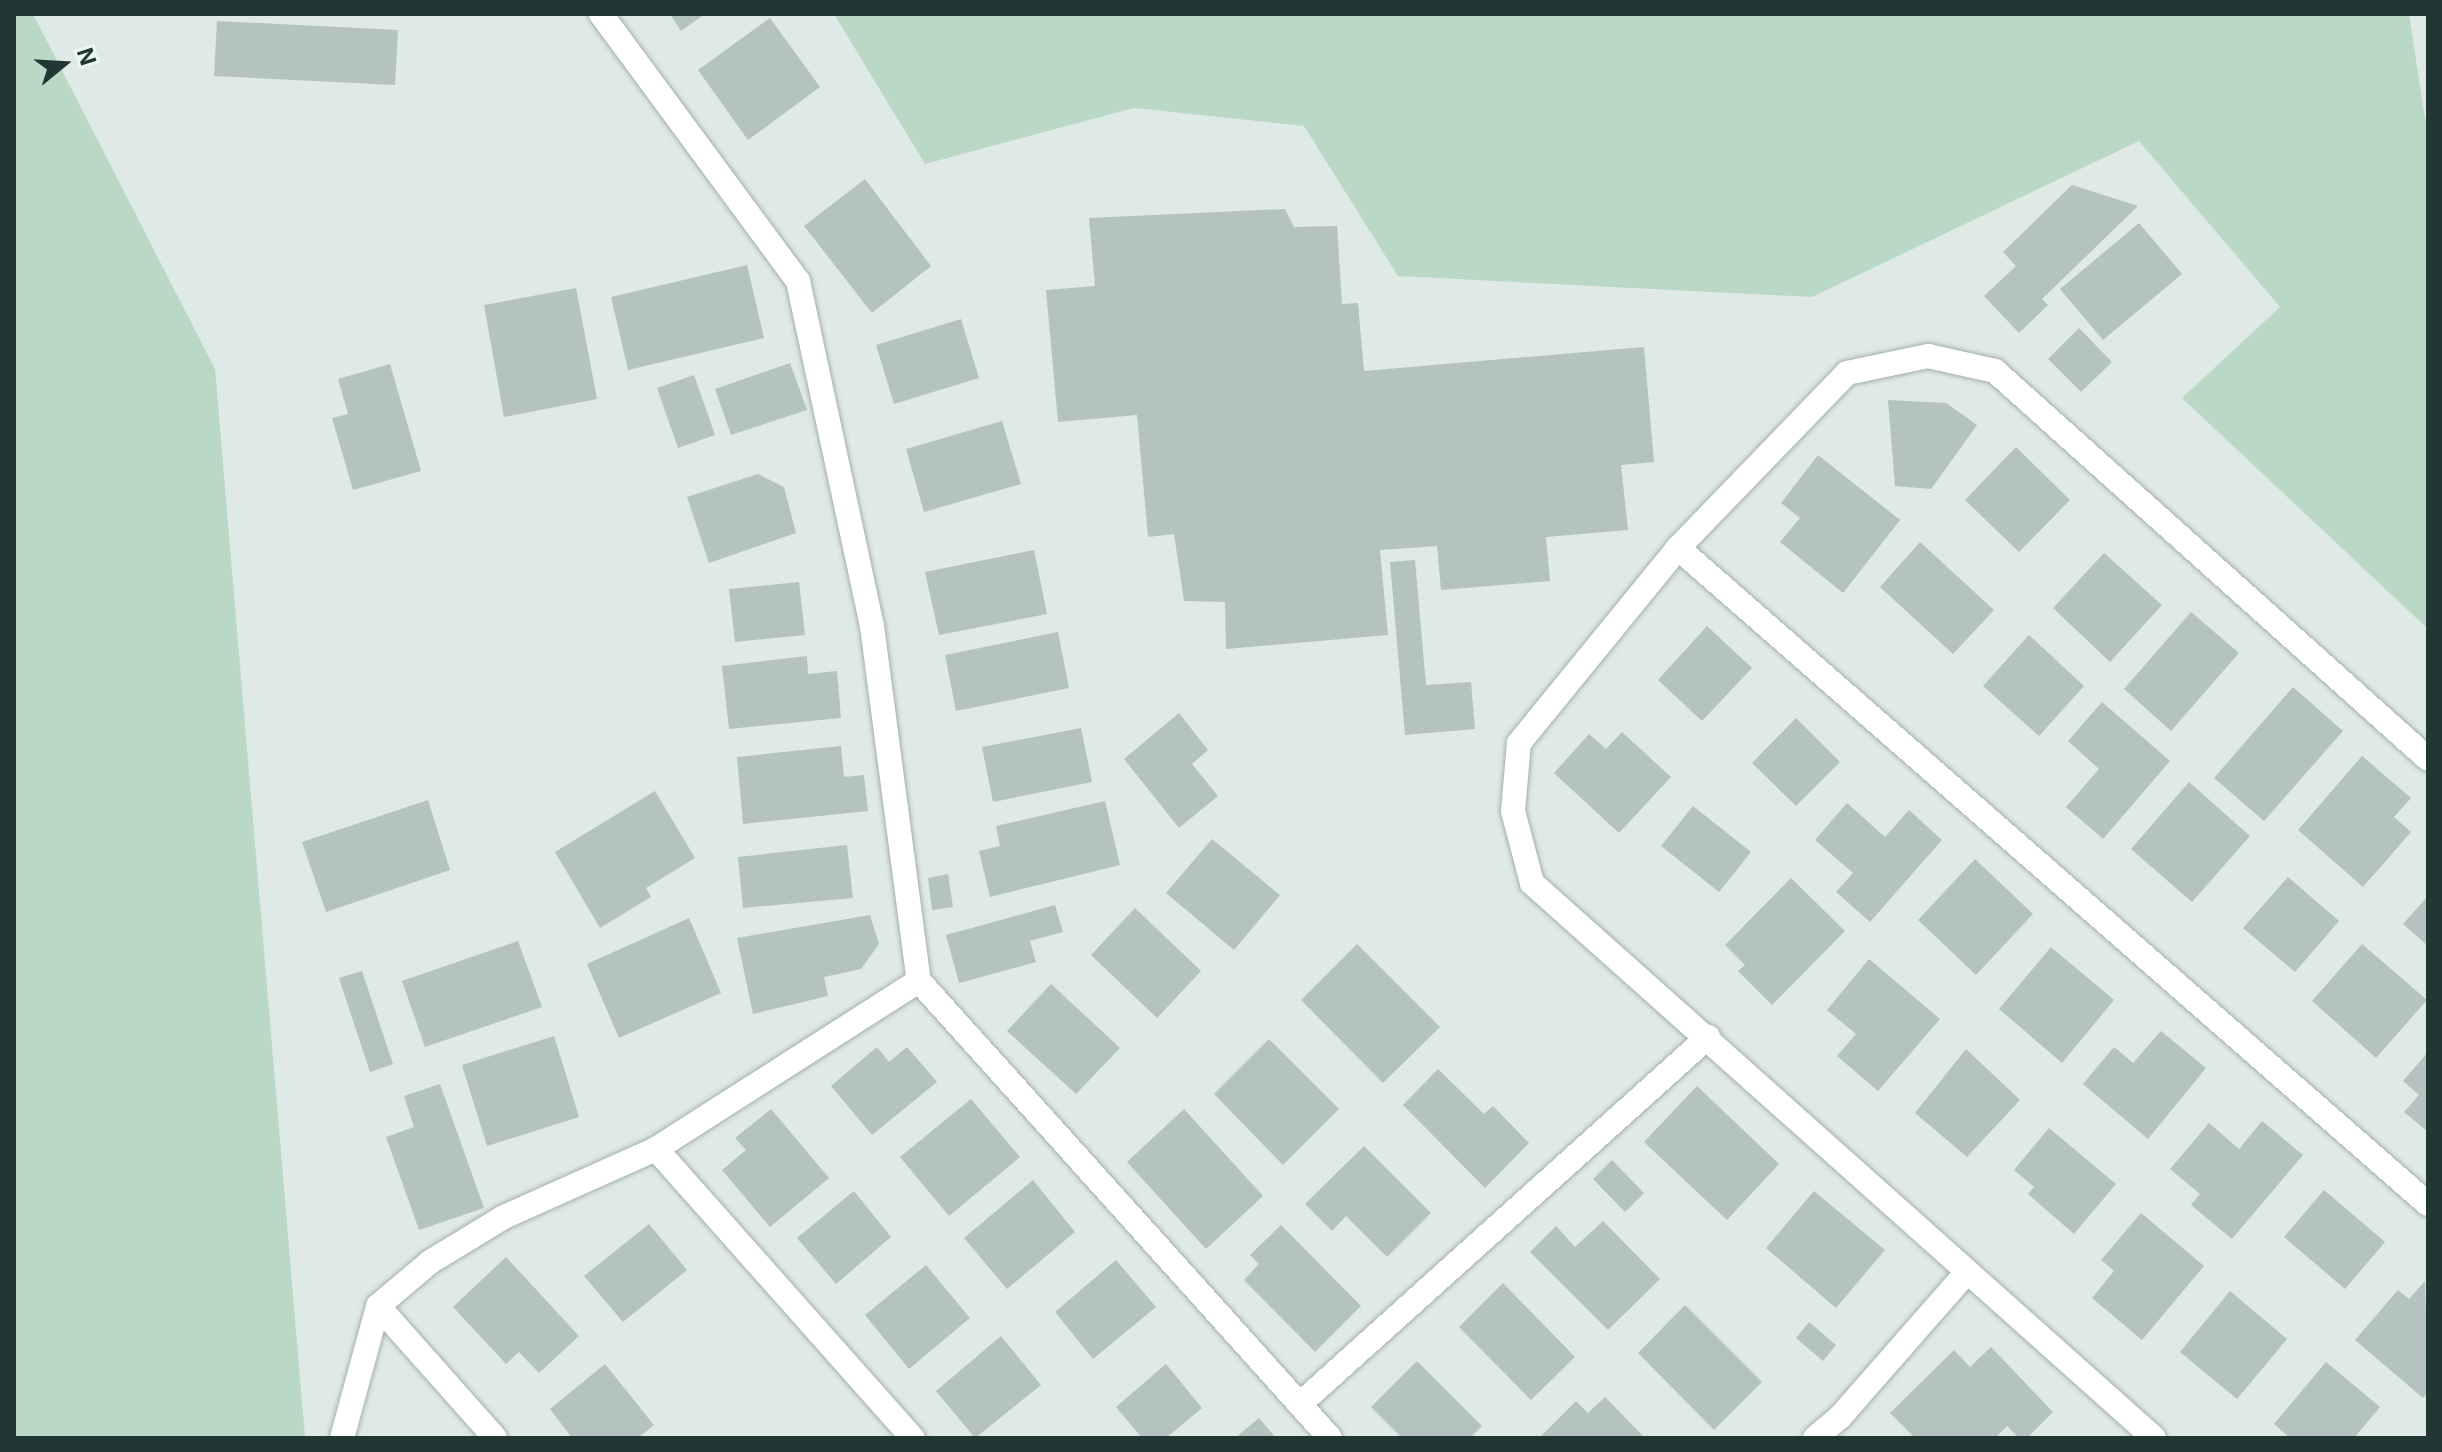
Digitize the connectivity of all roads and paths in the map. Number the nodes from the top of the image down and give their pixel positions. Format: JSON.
{"nodes":[{"id":1,"x":601,"y":14,"type":"edge"},
{"id":2,"x":1678,"y":548,"type":"junction"},
{"id":3,"x":2428,"y":759,"type":"edge"},
{"id":4,"x":919,"y":981,"type":"junction"},
{"id":5,"x":1708,"y":1037,"type":"junction"},
{"id":6,"x":656,"y":1149,"type":"junction"},
{"id":7,"x":2428,"y":1204,"type":"edge"},
{"id":8,"x":1967,"y":1272,"type":"junction"},
{"id":9,"x":378,"y":1306,"type":"junction"},
{"id":10,"x":1300,"y":1404,"type":"junction"},
{"id":11,"x":342,"y":1438,"type":"edge"},
{"id":12,"x":495,"y":1438,"type":"edge"},
{"id":13,"x":913,"y":1438,"type":"edge"},
{"id":14,"x":1330,"y":1438,"type":"edge"},
{"id":15,"x":1815,"y":1438,"type":"edge"},
{"id":16,"x":2154,"y":1438,"type":"edge"}],
"edges":[{"from":1,"to":4,"type":"street"},
{"from":2,"to":3,"type":"street"},
{"from":2,"to":5,"type":"street"},
{"from":2,"to":7,"type":"street"},
{"from":4,"to":6,"type":"street"},
{"from":4,"to":10,"type":"street"},
{"from":5,"to":8,"type":"street"},
{"from":5,"to":10,"type":"street"},
{"from":6,"to":9,"type":"street"},
{"from":6,"to":13,"type":"street"},
{"from":8,"to":15,"type":"street"},
{"from":8,"to":16,"type":"street"},
{"from":9,"to":11,"type":"street"},
{"from":9,"to":12,"type":"street"},
{"from":10,"to":14,"type":"street"}]}
